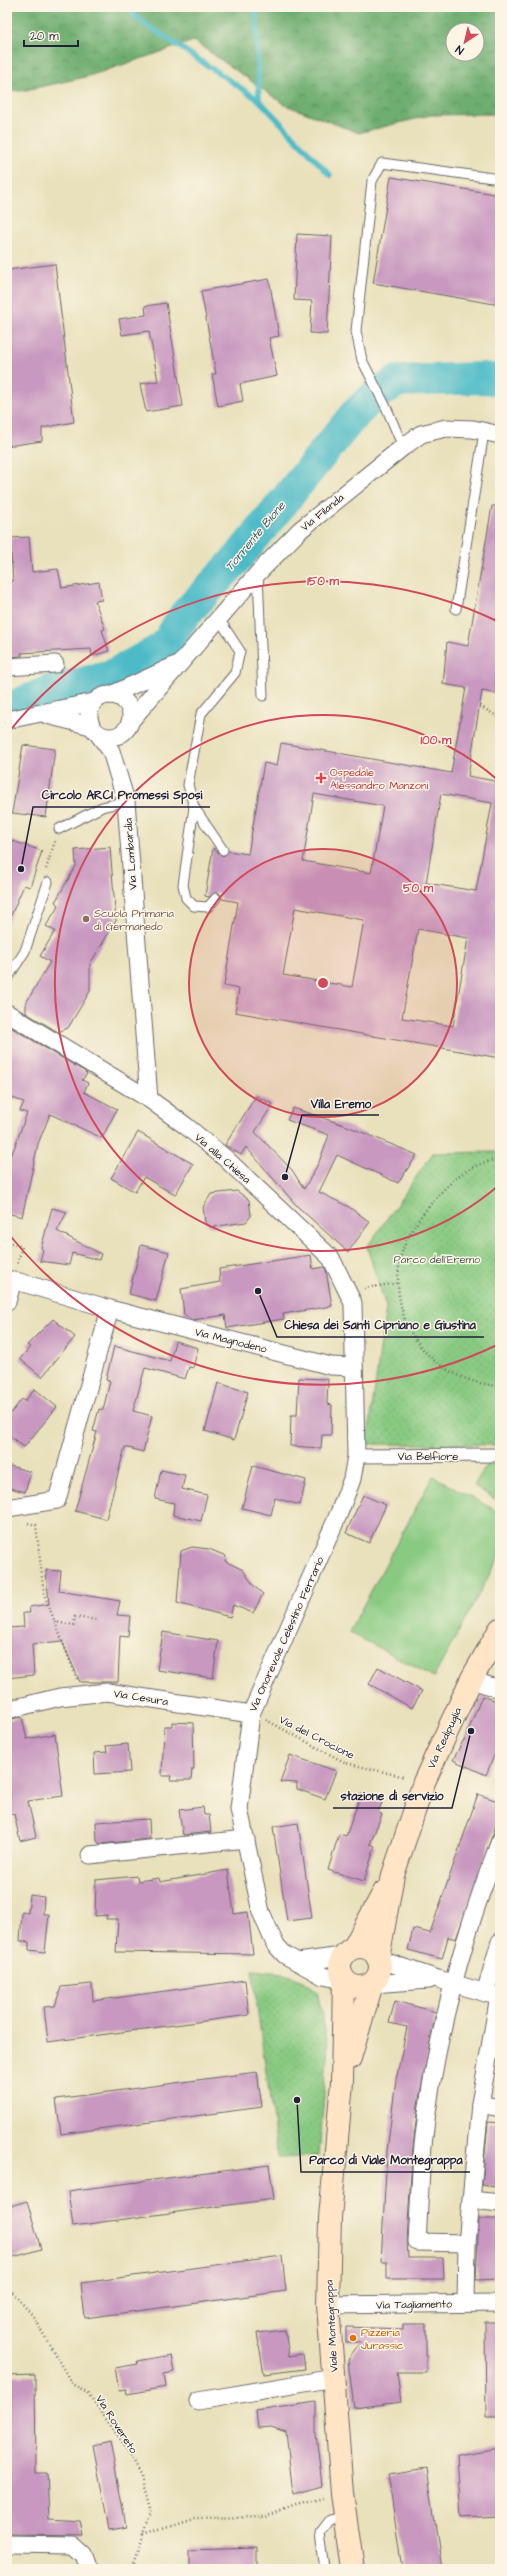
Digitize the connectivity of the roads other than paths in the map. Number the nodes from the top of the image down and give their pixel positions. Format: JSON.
{"nodes":[{"id":1,"x":500,"y":180,"type":"edge"},
{"id":2,"x":492,"y":433,"type":"edge"},
{"id":3,"x":402,"y":447,"type":"junction"},
{"id":4,"x":258,"y":573,"type":"junction"},
{"id":5,"x":456,"y":609,"type":"dead end"},
{"id":6,"x":219,"y":618,"type":"junction"},
{"id":7,"x":181,"y":662,"type":"junction"},
{"id":8,"x":55,"y":664,"type":"dead end"},
{"id":9,"x":7,"y":667,"type":"edge"},
{"id":10,"x":111,"y":695,"type":"junction"},
{"id":11,"x":263,"y":696,"type":"dead end"},
{"id":12,"x":94,"y":702,"type":"junction"},
{"id":13,"x":42,"y":714,"type":"junction"},
{"id":14,"x":132,"y":719,"type":"junction"},
{"id":15,"x":7,"y":720,"type":"edge"},
{"id":16,"x":95,"y":731,"type":"junction"},
{"id":17,"x":126,"y":801,"type":"junction"},
{"id":18,"x":194,"y":807,"type":"junction"},
{"id":19,"x":60,"y":829,"type":"road end"},
{"id":20,"x":223,"y":850,"type":"dead end"},
{"id":21,"x":48,"y":882,"type":"road end"},
{"id":22,"x":216,"y":898,"type":"dead end"},
{"id":23,"x":7,"y":979,"type":"edge"},
{"id":24,"x":7,"y":1014,"type":"edge"},
{"id":25,"x":149,"y":1099,"type":"junction"},
{"id":26,"x":7,"y":1302,"type":"edge"},
{"id":27,"x":110,"y":1310,"type":"junction"},
{"id":28,"x":353,"y":1367,"type":"junction"},
{"id":29,"x":500,"y":1455,"type":"edge"},
{"id":30,"x":356,"y":1456,"type":"junction"},
{"id":31,"x":7,"y":1508,"type":"edge"},
{"id":32,"x":500,"y":1629,"type":"edge"},
{"id":33,"x":471,"y":1680,"type":"junction"},
{"id":34,"x":500,"y":1689,"type":"edge"},
{"id":35,"x":7,"y":1710,"type":"edge"},
{"id":36,"x":251,"y":1714,"type":"junction"},
{"id":37,"x":246,"y":1839,"type":"junction"},
{"id":38,"x":500,"y":1841,"type":"edge"},
{"id":39,"x":90,"y":1855,"type":"dead end"},
{"id":40,"x":393,"y":1875,"type":"junction"},
{"id":41,"x":500,"y":1942,"type":"edge"},
{"id":42,"x":348,"y":1952,"type":"junction"},
{"id":43,"x":378,"y":1959,"type":"junction"},
{"id":44,"x":298,"y":1962,"type":"junction"},
{"id":45,"x":344,"y":1980,"type":"junction"},
{"id":46,"x":446,"y":1981,"type":"junction"},
{"id":47,"x":372,"y":1984,"type":"junction"},
{"id":48,"x":495,"y":1995,"type":"edge"},
{"id":49,"x":342,"y":2082,"type":"junction"},
{"id":50,"x":480,"y":2104,"type":"junction"},
{"id":51,"x":500,"y":2108,"type":"edge"},
{"id":52,"x":471,"y":2200,"type":"junction"},
{"id":53,"x":500,"y":2203,"type":"edge"},
{"id":54,"x":467,"y":2243,"type":"junction"},
{"id":55,"x":466,"y":2303,"type":"junction"},
{"id":56,"x":500,"y":2303,"type":"edge"},
{"id":57,"x":328,"y":2305,"type":"junction"},
{"id":58,"x":334,"y":2378,"type":"junction"},
{"id":59,"x":198,"y":2401,"type":"dead end"},
{"id":60,"x":345,"y":2516,"type":"junction"},
{"id":61,"x":7,"y":2544,"type":"edge"},
{"id":62,"x":89,"y":2569,"type":"edge"},
{"id":63,"x":326,"y":2569,"type":"edge"},
{"id":64,"x":353,"y":2569,"type":"edge"}],
"edges":[{"from":1,"to":3,"type":"lane"},
{"from":2,"to":3,"type":"street","name":"Via Filanda"},
{"from":2,"to":5,"type":"lane"},
{"from":3,"to":4,"type":"street","name":"Via Filanda"},
{"from":4,"to":6,"type":"street","name":"Via Filanda"},
{"from":4,"to":11,"type":"lane"},
{"from":6,"to":7,"type":"street","name":"Via Filanda"},
{"from":6,"to":18,"type":"lane"},
{"from":7,"to":10,"type":"street","name":"Via Filanda"},
{"from":7,"to":14,"type":"street","name":"Via Filanda"},
{"from":8,"to":9,"type":"street"},
{"from":10,"to":12,"type":"street","name":"Via Filanda"},
{"from":10,"to":14,"type":"street"},
{"from":12,"to":13,"type":"street","name":"Via Filanda"},
{"from":12,"to":16,"type":"street"},
{"from":13,"to":15,"type":"street","name":"Via Filanda"},
{"from":13,"to":16,"type":"street","name":"Via Filanda"},
{"from":14,"to":16,"type":"street","name":"Via Filanda"},
{"from":16,"to":17,"type":"street","name":"Via Lombardia"},
{"from":17,"to":19,"type":"lane"},
{"from":17,"to":25,"type":"street","name":"Via Lombardia"},
{"from":18,"to":20,"type":"lane"},
{"from":18,"to":22,"type":"lane"},
{"from":21,"to":23,"type":"lane"},
{"from":24,"to":25,"type":"street","name":"Via alla Chiesa"},
{"from":25,"to":28,"type":"street","name":"Via alla Chiesa"},
{"from":26,"to":27,"type":"street","name":"Via Magnodeno"},
{"from":27,"to":28,"type":"street","name":"Via Magnodeno"},
{"from":27,"to":31,"type":"street"},
{"from":28,"to":30,"type":"street","name":"Via Onorevole Celestino Ferrario"},
{"from":29,"to":30,"type":"street","name":"Via Belfiore"},
{"from":30,"to":36,"type":"street","name":"Via Onorevole Celestino Ferrario"},
{"from":32,"to":33,"type":"main road","name":"Via Redipuglia"},
{"from":33,"to":34,"type":"street"},
{"from":33,"to":40,"type":"main road","name":"Via Redipuglia"},
{"from":35,"to":36,"type":"street","name":"Via Cesura"},
{"from":36,"to":37,"type":"street","name":"Via Onorevole Celestino Ferrario"},
{"from":37,"to":39,"type":"street"},
{"from":37,"to":44,"type":"street","name":"Via Onorevole Celestino Ferrario"},
{"from":38,"to":46,"type":"street"},
{"from":40,"to":42,"type":"main road","name":"Via Redipuglia"},
{"from":40,"to":43,"type":"main road","name":"Via Redipuglia"},
{"from":41,"to":48,"type":"street"},
{"from":42,"to":43,"type":"main road"},
{"from":42,"to":44,"type":"street"},
{"from":42,"to":45,"type":"main road","name":"Viale Montegrappa"},
{"from":43,"to":46,"type":"street"},
{"from":43,"to":47,"type":"main road","name":"Viale Montegrappa"},
{"from":44,"to":45,"type":"street","name":"Via Onorevole Celestino Ferrario"},
{"from":45,"to":47,"type":"main road"},
{"from":45,"to":49,"type":"main road","name":"Viale Montegrappa"},
{"from":46,"to":47,"type":"street"},
{"from":46,"to":48,"type":"street"},
{"from":46,"to":54,"type":"street"},
{"from":47,"to":49,"type":"main road","name":"Viale Montegrappa"},
{"from":48,"to":50,"type":"street"},
{"from":49,"to":57,"type":"main road","name":"Viale Montegrappa"},
{"from":50,"to":51,"type":"street"},
{"from":50,"to":52,"type":"street"},
{"from":52,"to":53,"type":"street"},
{"from":52,"to":54,"type":"street"},
{"from":54,"to":55,"type":"street"},
{"from":55,"to":56,"type":"street","name":"Via Tagliamento"},
{"from":55,"to":57,"type":"street","name":"Via Tagliamento"},
{"from":57,"to":58,"type":"main road","name":"Viale Montegrappa"},
{"from":58,"to":59,"type":"street"},
{"from":58,"to":60,"type":"main road","name":"Viale Montegrappa"},
{"from":60,"to":63,"type":"lane"},
{"from":60,"to":64,"type":"main road","name":"Viale Montegrappa"},
{"from":61,"to":62,"type":"street"}]}
